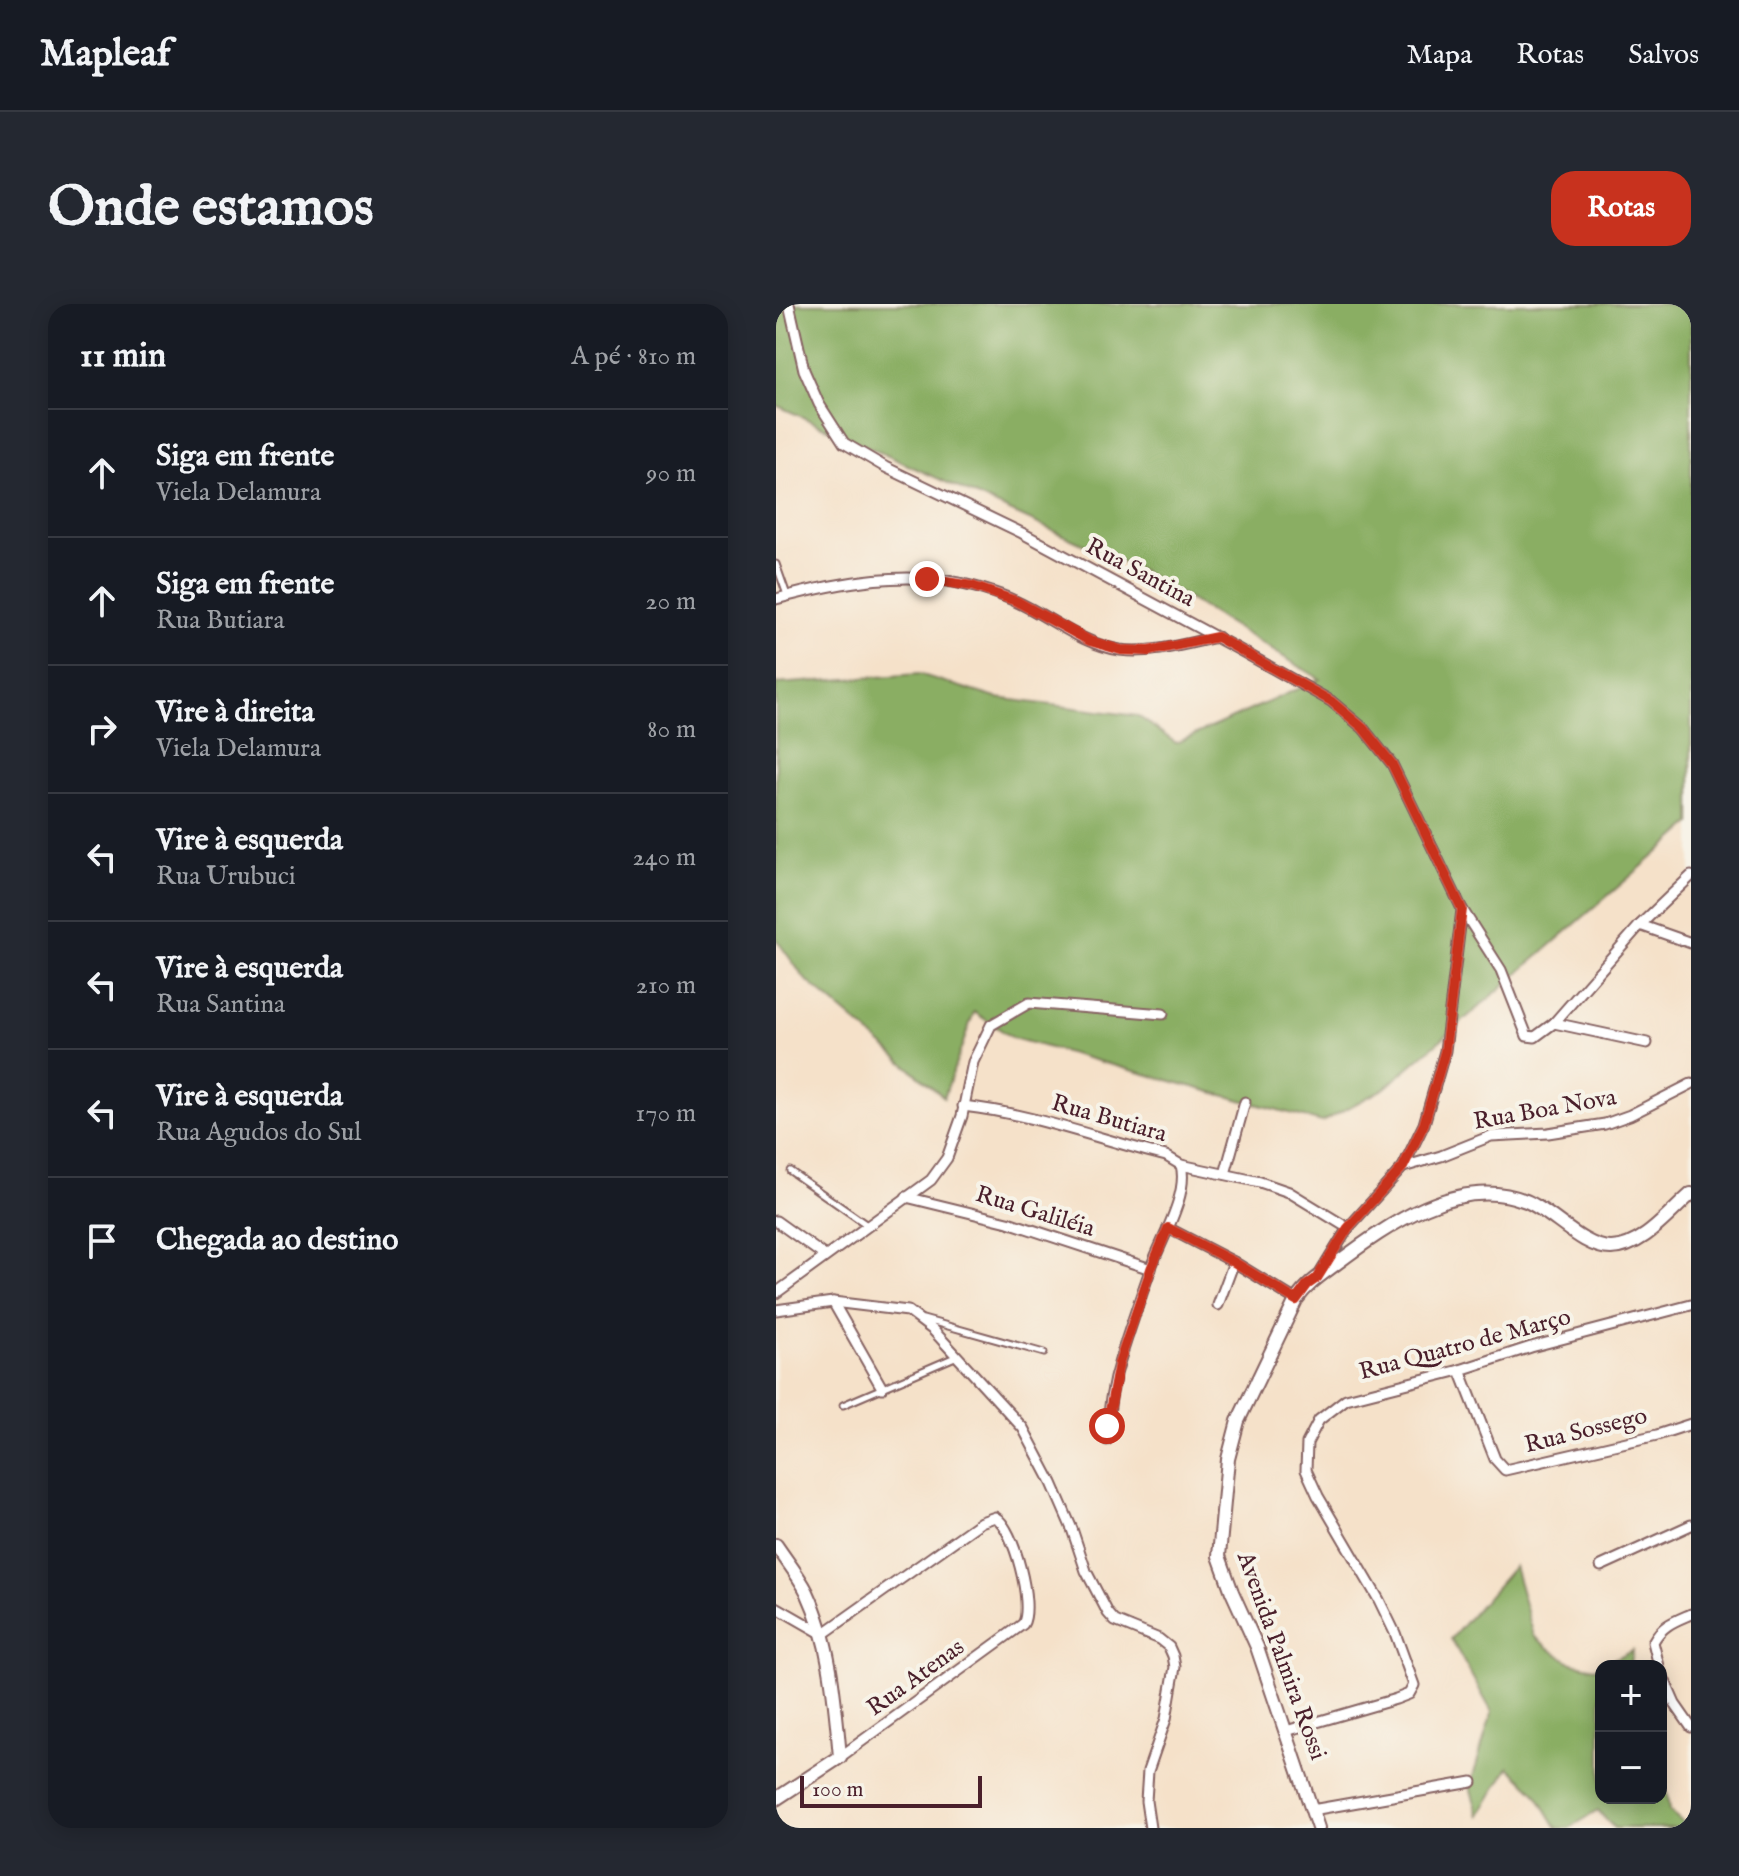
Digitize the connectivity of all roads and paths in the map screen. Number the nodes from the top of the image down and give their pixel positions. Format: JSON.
{"nodes":[{"id":1,"x":789,"y":304,"type":"edge"},
{"id":2,"x":776,"y":564,"type":"edge"},
{"id":3,"x":787,"y":596,"type":"junction"},
{"id":4,"x":776,"y":599,"type":"edge"},
{"id":5,"x":1217,"y":637,"type":"junction"},
{"id":6,"x":1691,"y":876,"type":"edge"},
{"id":7,"x":1462,"y":909,"type":"junction"},
{"id":8,"x":1640,"y":925,"type":"junction"},
{"id":9,"x":1691,"y":943,"type":"edge"},
{"id":10,"x":1163,"y":1014,"type":"dead end"},
{"id":11,"x":1554,"y":1023,"type":"junction"},
{"id":12,"x":1647,"y":1043,"type":"dead end"},
{"id":13,"x":1691,"y":1084,"type":"edge"},
{"id":14,"x":1245,"y":1102,"type":"dead end"},
{"id":15,"x":963,"y":1106,"type":"junction"},
{"id":16,"x":1181,"y":1165,"type":"junction"},
{"id":17,"x":1403,"y":1167,"type":"junction"},
{"id":18,"x":790,"y":1171,"type":"dead end"},
{"id":19,"x":1225,"y":1174,"type":"junction"},
{"id":20,"x":1691,"y":1194,"type":"edge"},
{"id":21,"x":906,"y":1197,"type":"junction"},
{"id":22,"x":776,"y":1221,"type":"edge"},
{"id":23,"x":868,"y":1226,"type":"junction"},
{"id":24,"x":1168,"y":1228,"type":"junction"},
{"id":25,"x":1348,"y":1228,"type":"junction"},
{"id":26,"x":825,"y":1256,"type":"junction"},
{"id":27,"x":1234,"y":1262,"type":"junction"},
{"id":28,"x":1151,"y":1269,"type":"junction"},
{"id":29,"x":1317,"y":1278,"type":"junction"},
{"id":30,"x":776,"y":1293,"type":"edge"},
{"id":31,"x":1296,"y":1300,"type":"junction"},
{"id":32,"x":833,"y":1302,"type":"junction"},
{"id":33,"x":1218,"y":1305,"type":"dead end"},
{"id":34,"x":1691,"y":1305,"type":"edge"},
{"id":35,"x":776,"y":1310,"type":"edge"},
{"id":36,"x":918,"y":1318,"type":"junction"},
{"id":37,"x":1044,"y":1353,"type":"dead end"},
{"id":38,"x":955,"y":1357,"type":"junction"},
{"id":39,"x":1460,"y":1370,"type":"junction"},
{"id":40,"x":882,"y":1388,"type":"junction"},
{"id":41,"x":843,"y":1405,"type":"dead end"},
{"id":42,"x":1691,"y":1424,"type":"edge"},
{"id":43,"x":1107,"y":1440,"type":"dead end"},
{"id":44,"x":1691,"y":1525,"type":"edge"},
{"id":45,"x":776,"y":1545,"type":"edge"},
{"id":46,"x":1601,"y":1566,"type":"dead end"},
{"id":47,"x":776,"y":1607,"type":"edge"},
{"id":48,"x":1691,"y":1614,"type":"edge"},
{"id":49,"x":823,"y":1634,"type":"junction"},
{"id":50,"x":1658,"y":1660,"type":"edge"},
{"id":51,"x":1667,"y":1685,"type":"edge"},
{"id":52,"x":1691,"y":1727,"type":"edge"},
{"id":53,"x":1286,"y":1731,"type":"junction"},
{"id":54,"x":840,"y":1757,"type":"junction"},
{"id":55,"x":1472,"y":1782,"type":"dead end"},
{"id":56,"x":776,"y":1799,"type":"edge"},
{"id":57,"x":1312,"y":1810,"type":"junction"},
{"id":58,"x":1150,"y":1828,"type":"edge"},
{"id":59,"x":1318,"y":1828,"type":"edge"}],
"edges":[{"from":1,"to":5,"type":"street","name":"Rua Santina"},
{"from":2,"to":3,"type":"lane"},
{"from":3,"to":4,"type":"street"},
{"from":3,"to":5,"type":"street"},
{"from":5,"to":7,"type":"street","name":"Rua Santina"},
{"from":6,"to":8,"type":"street"},
{"from":7,"to":11,"type":"street","name":"Rua Santina"},
{"from":7,"to":17,"type":"street"},
{"from":8,"to":9,"type":"street"},
{"from":8,"to":11,"type":"street"},
{"from":10,"to":15,"type":"street"},
{"from":11,"to":12,"type":"street"},
{"from":13,"to":17,"type":"street","name":"Rua Boa Nova"},
{"from":14,"to":19,"type":"street"},
{"from":15,"to":16,"type":"street","name":"Rua Butiara"},
{"from":15,"to":21,"type":"street"},
{"from":16,"to":19,"type":"street"},
{"from":16,"to":24,"type":"street","name":"Rua Butiara"},
{"from":17,"to":25,"type":"street"},
{"from":18,"to":23,"type":"lane"},
{"from":19,"to":25,"type":"street"},
{"from":20,"to":29,"type":"street","name":"Avenida Palmira Rossi"},
{"from":21,"to":23,"type":"street"},
{"from":21,"to":28,"type":"street","name":"Rua Galiléia"},
{"from":22,"to":26,"type":"street"},
{"from":23,"to":26,"type":"street"},
{"from":24,"to":27,"type":"street"},
{"from":24,"to":28,"type":"street","name":"Rua Butiara"},
{"from":25,"to":29,"type":"street"},
{"from":26,"to":30,"type":"street"},
{"from":27,"to":31,"type":"street"},
{"from":27,"to":33,"type":"street"},
{"from":28,"to":43,"type":"street","name":"Rua Butiara"},
{"from":29,"to":31,"type":"street","name":"Avenida Palmira Rossi"},
{"from":31,"to":53,"type":"street","name":"Avenida Palmira Rossi"},
{"from":32,"to":35,"type":"street"},
{"from":32,"to":36,"type":"street"},
{"from":32,"to":40,"type":"street"},
{"from":34,"to":39,"type":"street","name":"Rua Quatro de Março"},
{"from":36,"to":37,"type":"lane"},
{"from":36,"to":38,"type":"street"},
{"from":38,"to":40,"type":"lane"},
{"from":38,"to":58,"type":"street"},
{"from":39,"to":42,"type":"street","name":"Rua Sossego"},
{"from":39,"to":53,"type":"street","name":"Rua Quatro de Março"},
{"from":40,"to":41,"type":"lane"},
{"from":44,"to":46,"type":"street"},
{"from":45,"to":49,"type":"street"},
{"from":47,"to":49,"type":"street"},
{"from":48,"to":50,"type":"street"},
{"from":49,"to":54,"type":"street"},
{"from":49,"to":54,"type":"street","name":"Rua Atenas"},
{"from":51,"to":52,"type":"street"},
{"from":53,"to":57,"type":"street","name":"Avenida Palmira Rossi"},
{"from":54,"to":56,"type":"street"},
{"from":55,"to":57,"type":"street"},
{"from":57,"to":59,"type":"street","name":"Avenida Palmira Rossi"}]}
